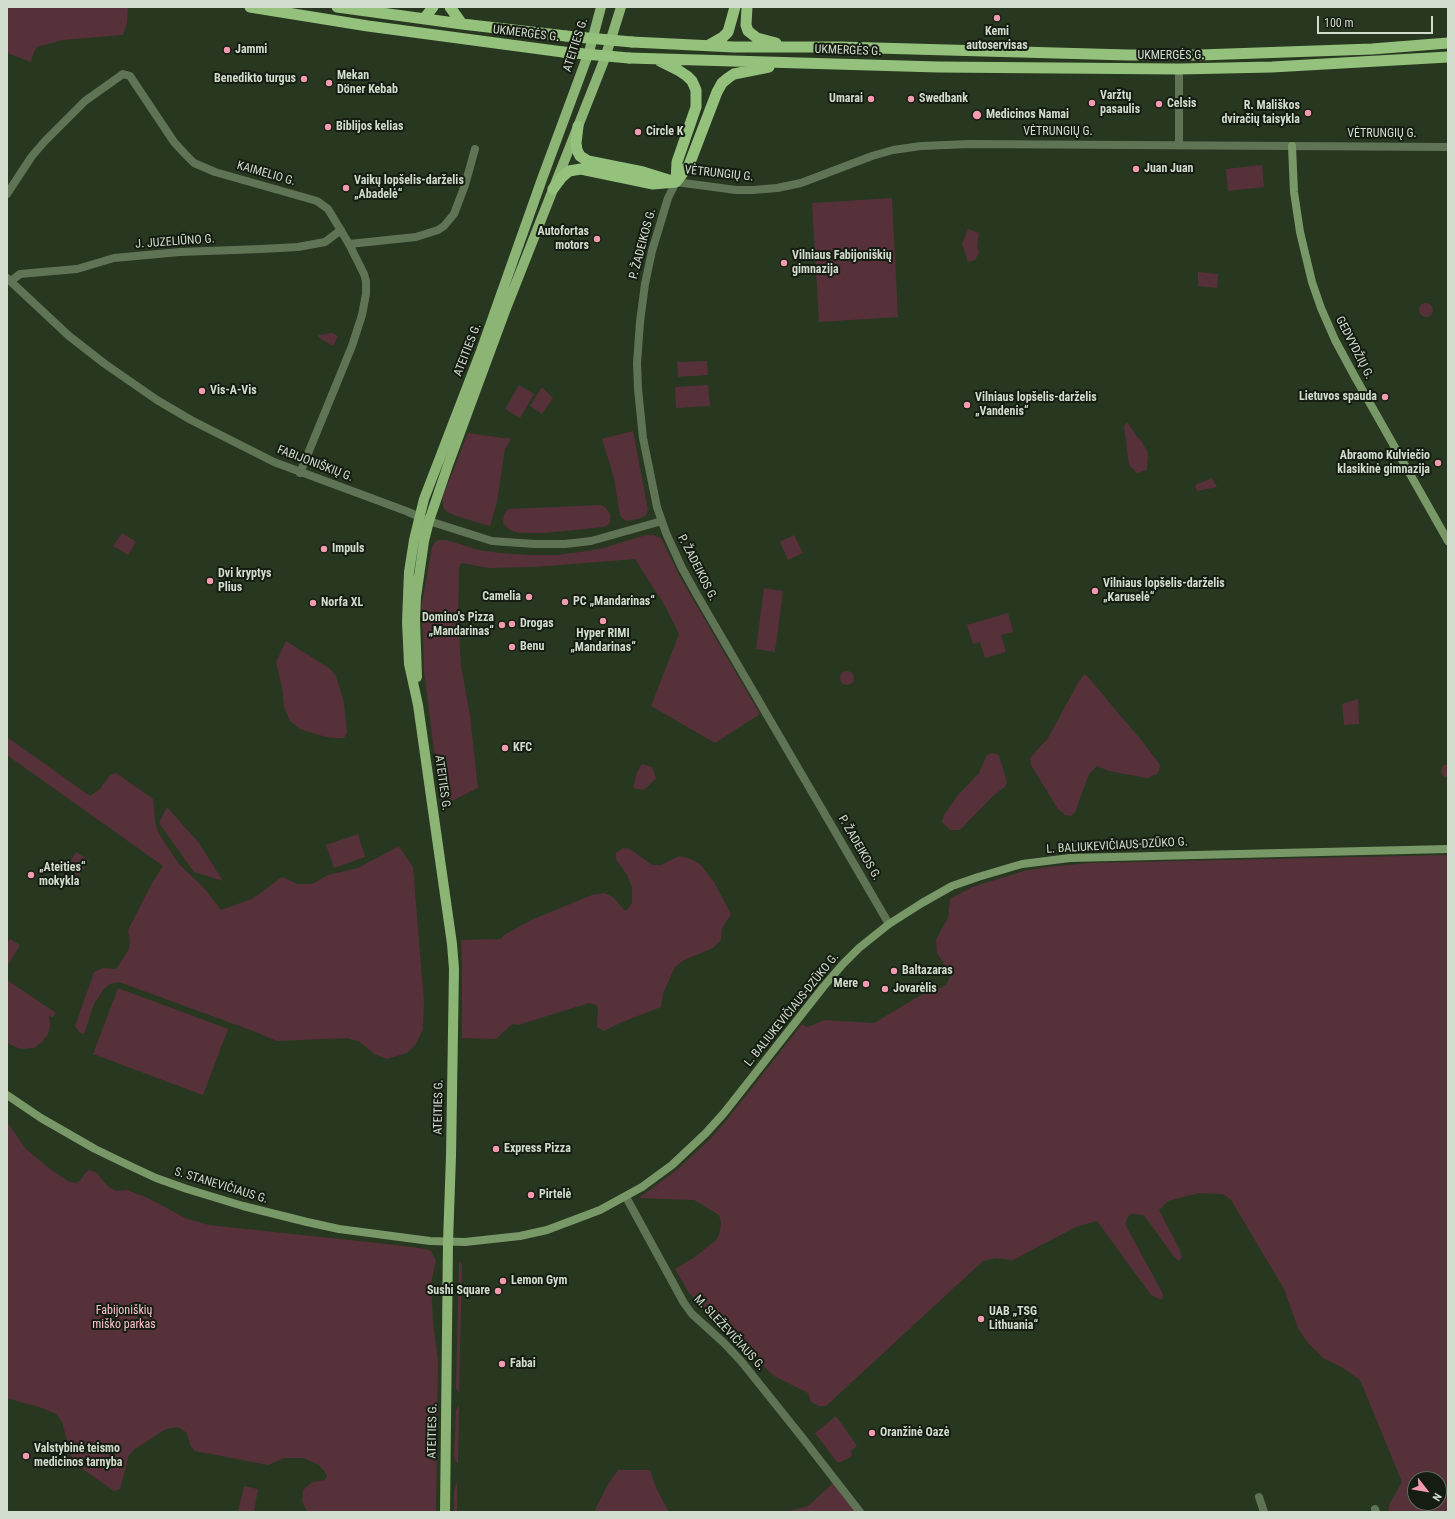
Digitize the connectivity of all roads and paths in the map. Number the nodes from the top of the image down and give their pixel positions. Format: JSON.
{"nodes":[{"id":1,"x":250,"y":7,"type":"edge"},
{"id":2,"x":337,"y":7,"type":"edge"},
{"id":3,"x":432,"y":7,"type":"edge"},
{"id":4,"x":450,"y":7,"type":"edge"},
{"id":5,"x":735,"y":7,"type":"edge"},
{"id":6,"x":747,"y":7,"type":"edge"},
{"id":7,"x":601,"y":9,"type":"edge"},
{"id":8,"x":620,"y":11,"type":"edge"},
{"id":9,"x":424,"y":19,"type":"junction"},
{"id":10,"x":462,"y":24,"type":"junction"},
{"id":11,"x":1448,"y":43,"type":"edge"},
{"id":12,"x":707,"y":46,"type":"junction"},
{"id":13,"x":794,"y":48,"type":"junction"},
{"id":14,"x":1247,"y":54,"type":"junction"},
{"id":15,"x":1448,"y":57,"type":"edge"},
{"id":16,"x":656,"y":60,"type":"junction"},
{"id":17,"x":789,"y":62,"type":"junction"},
{"id":18,"x":1247,"y":67,"type":"junction"},
{"id":19,"x":1179,"y":69,"type":"junction"},
{"id":20,"x":578,"y":126,"type":"junction"},
{"id":21,"x":1179,"y":145,"type":"junction"},
{"id":22,"x":1292,"y":146,"type":"junction"},
{"id":23,"x":1448,"y":147,"type":"edge"},
{"id":24,"x":475,"y":149,"type":"dead end"},
{"id":25,"x":676,"y":182,"type":"junction"},
{"id":26,"x":553,"y":189,"type":"junction"},
{"id":27,"x":7,"y":194,"type":"edge"},
{"id":28,"x":341,"y":230,"type":"junction"},
{"id":29,"x":349,"y":244,"type":"junction"},
{"id":30,"x":9,"y":279,"type":"edge"},
{"id":31,"x":300,"y":473,"type":"junction"},
{"id":32,"x":420,"y":517,"type":"junction"},
{"id":33,"x":429,"y":521,"type":"junction"},
{"id":34,"x":662,"y":521,"type":"junction"},
{"id":35,"x":1448,"y":541,"type":"edge"},
{"id":36,"x":418,"y":705,"type":"junction"},
{"id":37,"x":1448,"y":849,"type":"edge"},
{"id":38,"x":889,"y":924,"type":"junction"},
{"id":39,"x":7,"y":1095,"type":"edge"},
{"id":40,"x":626,"y":1197,"type":"junction"},
{"id":41,"x":448,"y":1242,"type":"junction"},
{"id":42,"x":1260,"y":1497,"type":"dead end"},
{"id":43,"x":445,"y":1512,"type":"edge"},
{"id":44,"x":860,"y":1512,"type":"edge"},
{"id":45,"x":1264,"y":1512,"type":"edge"}],
"edges":[{"from":1,"to":16,"type":"highway","name":"UKMERGĖS G.","bridge":true},
{"from":2,"to":9,"type":"highway","name":"UKMERGĖS G."},
{"from":3,"to":9,"type":"highway"},
{"from":4,"to":10,"type":"highway"},
{"from":5,"to":12,"type":"highway"},
{"from":6,"to":13,"type":"highway"},
{"from":7,"to":32,"type":"main road","name":"ATEITIES G."},
{"from":8,"to":20,"type":"main road","name":"ATEITIES G."},
{"from":9,"to":10,"type":"highway","name":"UKMERGĖS G."},
{"from":10,"to":12,"type":"highway","name":"UKMERGĖS G.","bridge":true},
{"from":11,"to":14,"type":"highway","name":"UKMERGĖS G."},
{"from":12,"to":13,"type":"highway","name":"UKMERGĖS G."},
{"from":13,"to":14,"type":"highway","name":"UKMERGĖS G."},
{"from":14,"to":18,"type":"street"},
{"from":15,"to":18,"type":"highway","name":"UKMERGĖS G."},
{"from":16,"to":17,"type":"highway","name":"UKMERGĖS G."},
{"from":16,"to":25,"type":"highway"},
{"from":17,"to":19,"type":"highway","name":"UKMERGĖS G."},
{"from":17,"to":25,"type":"highway"},
{"from":18,"to":19,"type":"highway","name":"UKMERGĖS G."},
{"from":19,"to":21,"type":"street"},
{"from":20,"to":25,"type":"highway"},
{"from":20,"to":26,"type":"main road","name":"ATEITIES G."},
{"from":21,"to":22,"type":"street","name":"VĖTRUNGIŲ G."},
{"from":21,"to":25,"type":"street","name":"VĖTRUNGIŲ G."},
{"from":22,"to":23,"type":"street","name":"VĖTRUNGIŲ G."},
{"from":22,"to":35,"type":"main road","name":"GEDVYDŽIŲ G."},
{"from":24,"to":29,"type":"street"},
{"from":25,"to":26,"type":"highway"},
{"from":25,"to":34,"type":"street","name":"P. ŽADEIKOS G."},
{"from":26,"to":33,"type":"main road","name":"ATEITIES G."},
{"from":27,"to":28,"type":"street","name":"KAIMELIO G."},
{"from":28,"to":29,"type":"street","name":"KAIMELIO G."},
{"from":28,"to":30,"type":"street","name":"J. JUZELIŪNO G."},
{"from":29,"to":31,"type":"street","name":"KAIMELIO G."},
{"from":30,"to":31,"type":"street","name":"FABIJONIŠKIŲ G."},
{"from":31,"to":32,"type":"street","name":"FABIJONIŠKIŲ G."},
{"from":32,"to":33,"type":"street","name":"FABIJONIŠKIŲ G."},
{"from":32,"to":36,"type":"main road","name":"ATEITIES G."},
{"from":33,"to":34,"type":"street","name":"FABIJONIŠKIŲ G."},
{"from":33,"to":36,"type":"main road","name":"ATEITIES G."},
{"from":34,"to":38,"type":"street","name":"P. ŽADEIKOS G."},
{"from":36,"to":41,"type":"main road","name":"ATEITIES G."},
{"from":37,"to":38,"type":"main road","name":"L. BALIUKEVIČIAUS-DZŪKO G."},
{"from":38,"to":40,"type":"main road","name":"L. BALIUKEVIČIAUS-DZŪKO G."},
{"from":39,"to":41,"type":"main road","name":"S. STANEVIČIAUS G."},
{"from":40,"to":41,"type":"main road","name":"L. BALIUKEVIČIAUS-DZŪKO G."},
{"from":40,"to":44,"type":"street","name":"M. SLEŽEVIČIAUS G."},
{"from":41,"to":43,"type":"main road","name":"ATEITIES G."},
{"from":42,"to":45,"type":"street"}]}
